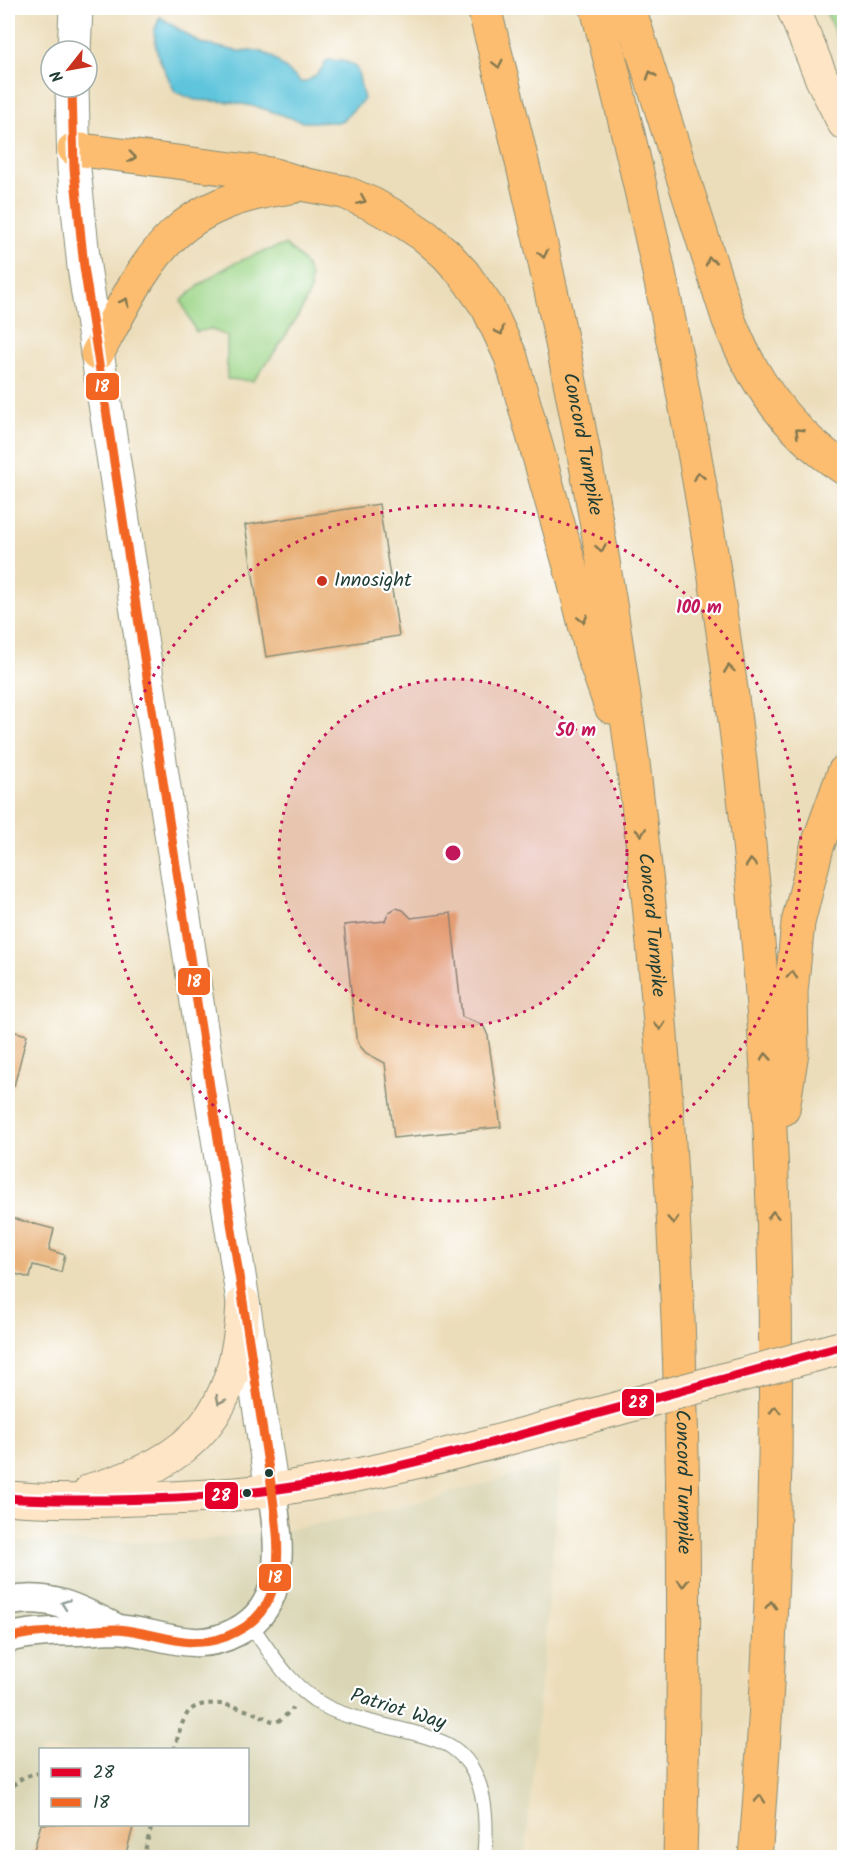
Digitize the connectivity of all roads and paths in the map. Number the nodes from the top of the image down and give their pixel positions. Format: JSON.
{"nodes":[{"id":1,"x":76,"y":8,"type":"edge"},
{"id":2,"x":484,"y":8,"type":"edge"},
{"id":3,"x":597,"y":8,"type":"edge"},
{"id":4,"x":629,"y":8,"type":"edge"},
{"id":5,"x":793,"y":8,"type":"edge"},
{"id":6,"x":75,"y":39,"type":"edge"},
{"id":7,"x":72,"y":99,"type":"edge"},
{"id":8,"x":844,"y":123,"type":"edge"},
{"id":9,"x":74,"y":149,"type":"junction"},
{"id":10,"x":306,"y":185,"type":"junction"},
{"id":11,"x":97,"y":354,"type":"junction"},
{"id":12,"x":844,"y":468,"type":"edge"},
{"id":13,"x":844,"y":772,"type":"edge"},
{"id":14,"x":634,"y":774,"type":"junction"},
{"id":15,"x":772,"y":1179,"type":"junction"},
{"id":16,"x":243,"y":1303,"type":"junction"},
{"id":17,"x":842,"y":1347,"type":"edge"},
{"id":18,"x":272,"y":1490,"type":"junction"},
{"id":19,"x":8,"y":1498,"type":"edge"},
{"id":20,"x":54,"y":1500,"type":"junction"},
{"id":21,"x":8,"y":1602,"type":"edge"},
{"id":22,"x":250,"y":1624,"type":"junction"},
{"id":23,"x":118,"y":1629,"type":"junction"},
{"id":24,"x":8,"y":1638,"type":"edge"},
{"id":25,"x":293,"y":1708,"type":"dead end"},
{"id":26,"x":174,"y":1748,"type":"edge"},
{"id":27,"x":39,"y":1773,"type":"edge"},
{"id":28,"x":8,"y":1794,"type":"edge"},
{"id":29,"x":151,"y":1826,"type":"edge"},
{"id":30,"x":142,"y":1857,"type":"edge"},
{"id":31,"x":484,"y":1857,"type":"edge"},
{"id":32,"x":680,"y":1857,"type":"edge"},
{"id":33,"x":755,"y":1857,"type":"edge"}],
"edges":[{"from":1,"to":6,"type":"street"},
{"from":2,"to":14,"type":"highway","name":"Concord Turnpike","one_way":true},
{"from":15,"to":3,"type":"highway","one_way":true},
{"from":12,"to":4,"type":"highway","one_way":true},
{"from":5,"to":8,"type":"main road"},
{"from":7,"to":9,"type":"street"},
{"from":9,"to":10,"type":"highway","one_way":true},
{"from":9,"to":11,"type":"street"},
{"from":11,"to":10,"type":"highway","one_way":true},
{"from":10,"to":14,"type":"highway","one_way":true},
{"from":11,"to":16,"type":"street"},
{"from":15,"to":13,"type":"highway","one_way":true},
{"from":14,"to":32,"type":"highway","name":"Concord Turnpike","one_way":true},
{"from":33,"to":15,"type":"highway","one_way":true},
{"from":16,"to":18,"type":"street"},
{"from":16,"to":20,"type":"main road","one_way":true},
{"from":17,"to":18,"type":"main road","bridge":true},
{"from":18,"to":20,"type":"main road"},
{"from":18,"to":22,"type":"street"},
{"from":19,"to":20,"type":"main road"},
{"from":23,"to":21,"type":"street","one_way":true},
{"from":22,"to":23,"type":"street"},
{"from":22,"to":31,"type":"lane","name":"Patriot Way"},
{"from":23,"to":24,"type":"street"},
{"from":25,"to":26,"type":"path"},
{"from":27,"to":28,"type":"path"},
{"from":29,"to":30,"type":"path"}]}
